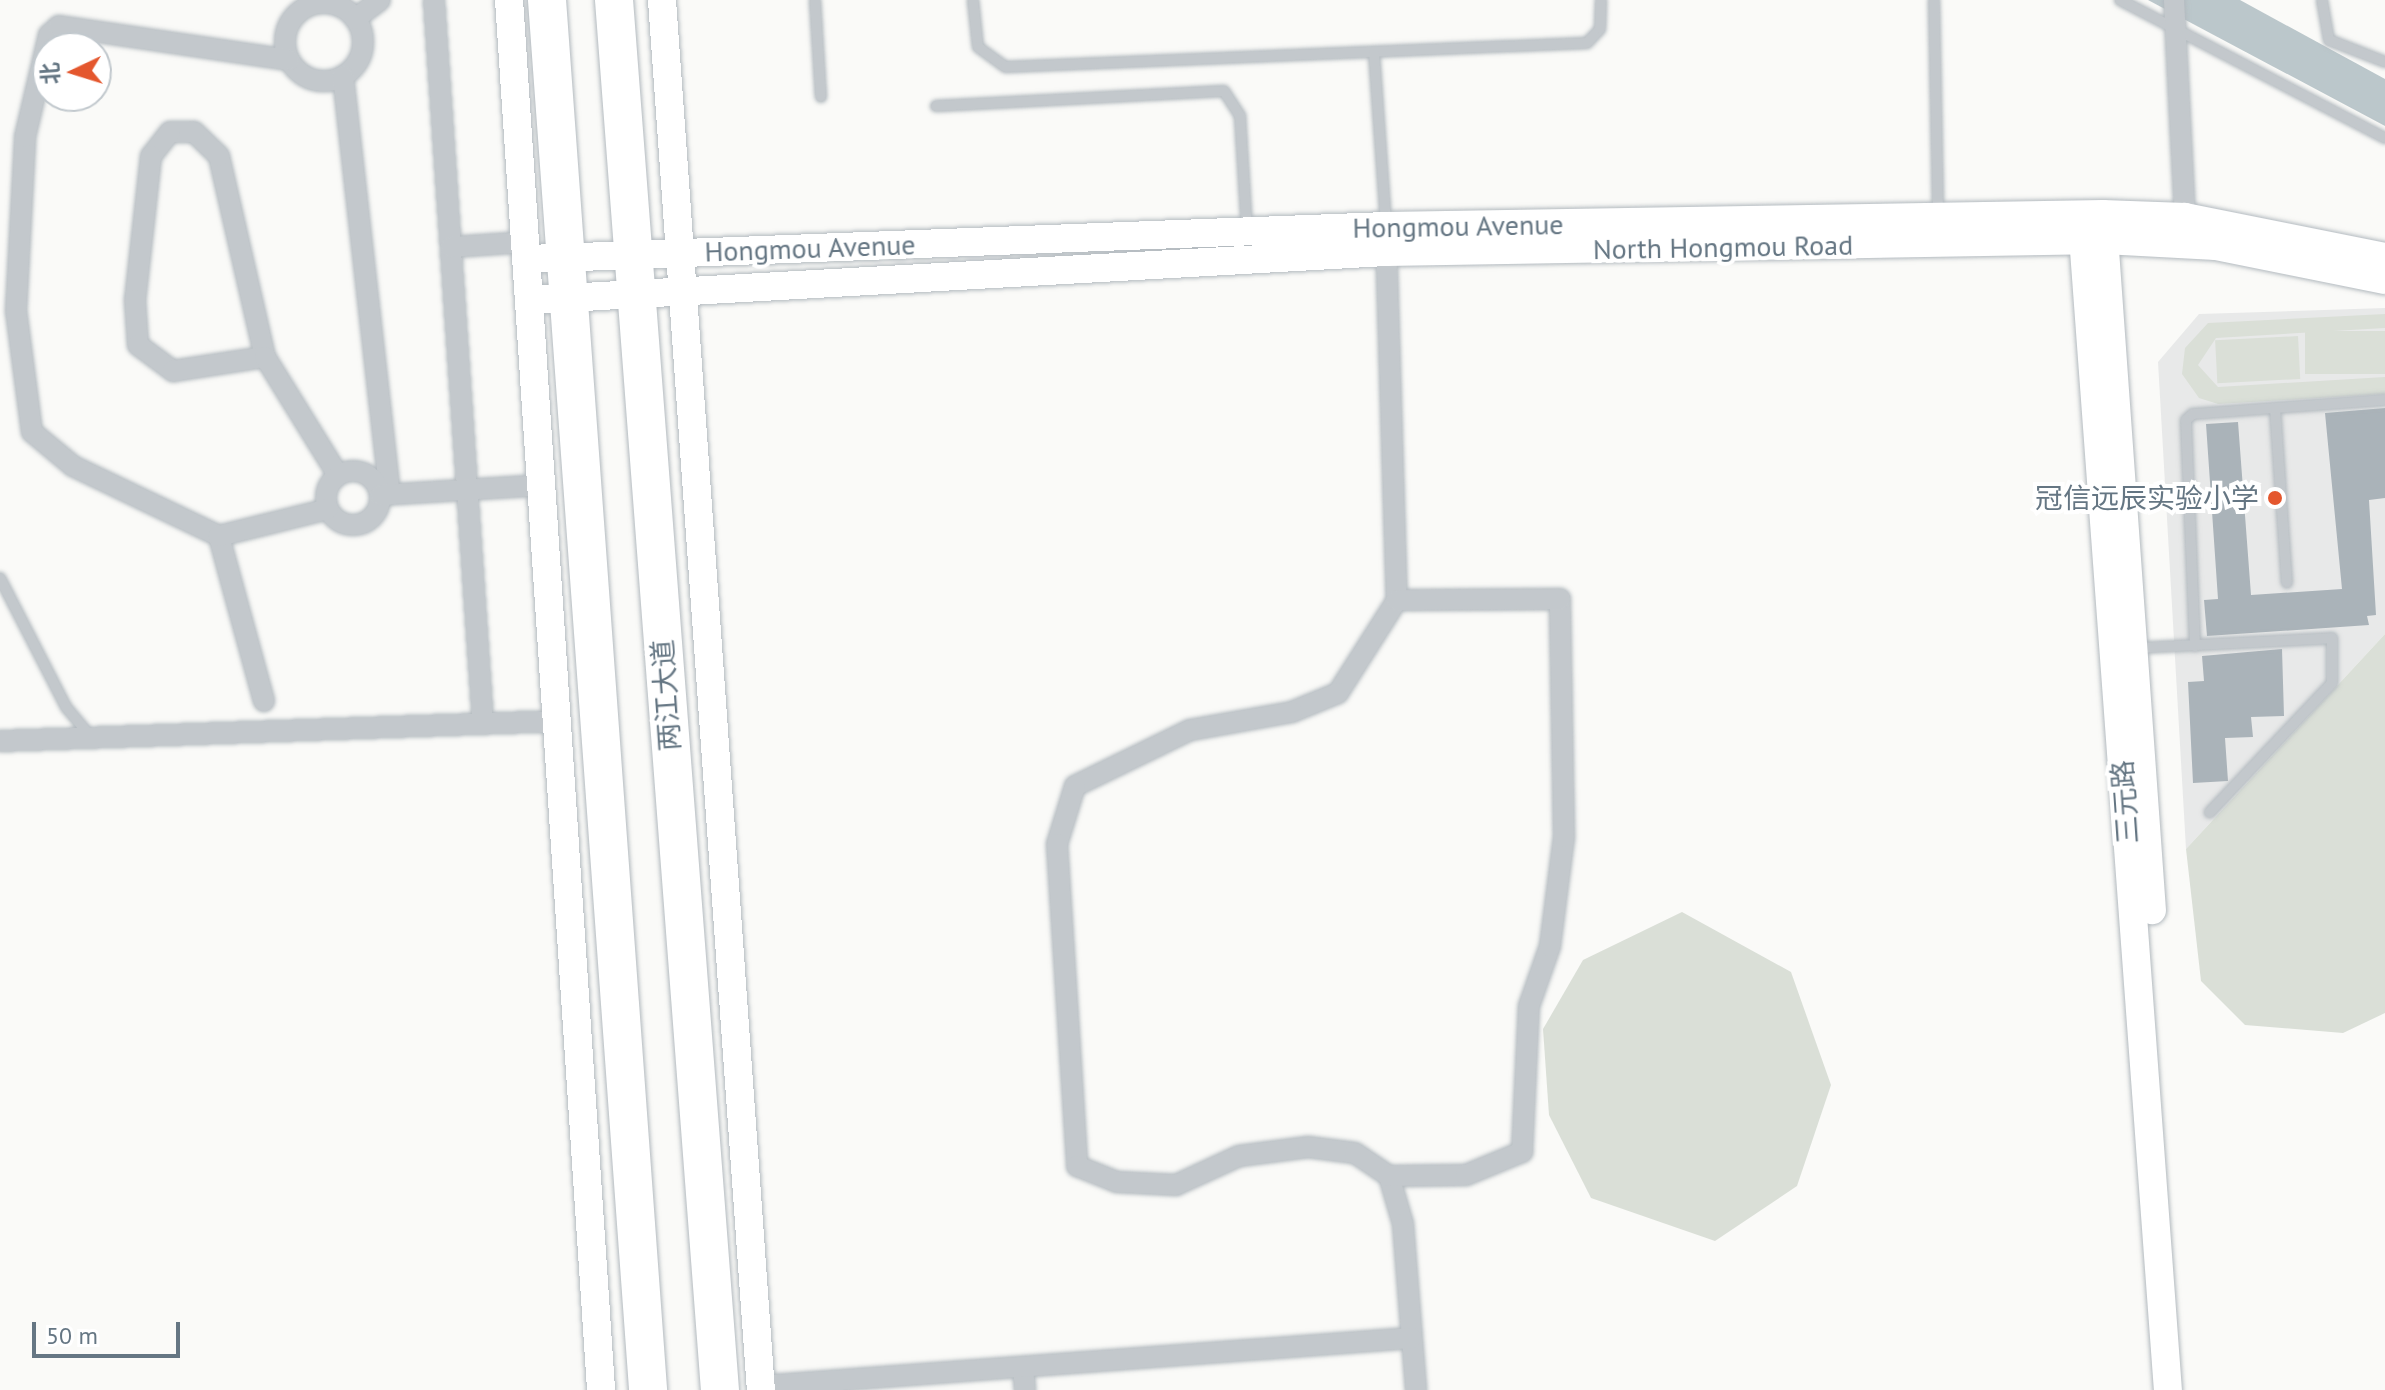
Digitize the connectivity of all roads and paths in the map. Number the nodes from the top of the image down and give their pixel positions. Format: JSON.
{"nodes":[{"id":1,"x":380,"y":0,"type":"edge"},
{"id":2,"x":434,"y":0,"type":"edge"},
{"id":3,"x":509,"y":0,"type":"edge"},
{"id":4,"x":547,"y":0,"type":"edge"},
{"id":5,"x":614,"y":0,"type":"edge"},
{"id":6,"x":662,"y":0,"type":"edge"},
{"id":7,"x":815,"y":0,"type":"edge"},
{"id":8,"x":973,"y":0,"type":"edge"},
{"id":9,"x":1601,"y":0,"type":"edge"},
{"id":10,"x":1934,"y":0,"type":"edge"},
{"id":11,"x":2120,"y":0,"type":"edge"},
{"id":12,"x":2174,"y":0,"type":"edge"},
{"id":13,"x":2322,"y":0,"type":"edge"},
{"id":14,"x":355,"y":19,"type":"junction"},
{"id":15,"x":2176,"y":29,"type":"junction"},
{"id":16,"x":1374,"y":52,"type":"junction"},
{"id":17,"x":289,"y":60,"type":"junction"},
{"id":18,"x":2385,"y":62,"type":"edge"},
{"id":19,"x":343,"y":76,"type":"junction"},
{"id":20,"x":821,"y":97,"type":"dead end"},
{"id":21,"x":936,"y":106,"type":"dead end"},
{"id":22,"x":2385,"y":138,"type":"edge"},
{"id":23,"x":1938,"y":216,"type":"junction"},
{"id":24,"x":2185,"y":217,"type":"junction"},
{"id":25,"x":2093,"y":227,"type":"junction"},
{"id":26,"x":1247,"y":232,"type":"junction"},
{"id":27,"x":1386,"y":239,"type":"junction"},
{"id":28,"x":451,"y":247,"type":"junction"},
{"id":29,"x":527,"y":251,"type":"junction"},
{"id":30,"x":680,"y":253,"type":"junction"},
{"id":31,"x":566,"y":257,"type":"junction"},
{"id":32,"x":2385,"y":257,"type":"edge"},
{"id":33,"x":634,"y":273,"type":"junction"},
{"id":34,"x":2385,"y":280,"type":"edge"},
{"id":35,"x":682,"y":287,"type":"junction"},
{"id":36,"x":568,"y":297,"type":"junction"},
{"id":37,"x":530,"y":300,"type":"junction"},
{"id":38,"x":265,"y":357,"type":"junction"},
{"id":39,"x":2385,"y":400,"type":"edge"},
{"id":40,"x":2275,"y":408,"type":"junction"},
{"id":41,"x":338,"y":475,"type":"junction"},
{"id":42,"x":543,"y":485,"type":"junction"},
{"id":43,"x":468,"y":490,"type":"junction"},
{"id":44,"x":385,"y":495,"type":"junction"},
{"id":45,"x":328,"y":509,"type":"junction"},
{"id":46,"x":219,"y":536,"type":"junction"},
{"id":47,"x":0,"y":578,"type":"edge"},
{"id":48,"x":2287,"y":583,"type":"dead end"},
{"id":49,"x":1397,"y":600,"type":"junction"},
{"id":50,"x":2195,"y":646,"type":"junction"},
{"id":51,"x":2135,"y":648,"type":"junction"},
{"id":52,"x":264,"y":701,"type":"dead end"},
{"id":53,"x":558,"y":721,"type":"junction"},
{"id":54,"x":483,"y":723,"type":"junction"},
{"id":55,"x":91,"y":737,"type":"junction"},
{"id":56,"x":0,"y":741,"type":"edge"},
{"id":57,"x":2210,"y":812,"type":"dead end"},
{"id":58,"x":1389,"y":1176,"type":"junction"},
{"id":59,"x":1411,"y":1338,"type":"junction"},
{"id":60,"x":1023,"y":1367,"type":"junction"},
{"id":61,"x":761,"y":1388,"type":"edge"},
{"id":62,"x":601,"y":1390,"type":"edge"},
{"id":63,"x":648,"y":1390,"type":"edge"},
{"id":64,"x":720,"y":1390,"type":"edge"},
{"id":65,"x":1025,"y":1390,"type":"edge"},
{"id":66,"x":1416,"y":1390,"type":"edge"},
{"id":67,"x":2168,"y":1390,"type":"edge"},
{"id":68,"x":2183,"y":1390,"type":"edge"}],
"edges":[{"from":1,"to":14,"type":"street"},
{"from":2,"to":28,"type":"street"},
{"from":3,"to":29,"type":"main road"},
{"from":4,"to":31,"type":"highway"},
{"from":5,"to":33,"type":"highway","name":"两江大道"},
{"from":6,"to":30,"type":"main road"},
{"from":7,"to":20,"type":"lane"},
{"from":8,"to":16,"type":"lane"},
{"from":9,"to":16,"type":"lane"},
{"from":10,"to":23,"type":"lane"},
{"from":11,"to":15,"type":"lane"},
{"from":12,"to":15,"type":"street"},
{"from":13,"to":18,"type":"lane"},
{"from":14,"to":17,"type":"street"},
{"from":14,"to":19,"type":"street"},
{"from":15,"to":22,"type":"lane"},
{"from":15,"to":24,"type":"street"},
{"from":16,"to":27,"type":"lane"},
{"from":17,"to":19,"type":"street"},
{"from":17,"to":46,"type":"street"},
{"from":19,"to":44,"type":"street"},
{"from":21,"to":26,"type":"lane"},
{"from":23,"to":25,"type":"main road","name":"Hongmou Avenue"},
{"from":23,"to":27,"type":"main road","name":"Hongmou Avenue"},
{"from":24,"to":25,"type":"main road","name":"Hongmou Avenue"},
{"from":24,"to":32,"type":"main road","name":"Hongmou Avenue"},
{"from":25,"to":27,"type":"main road","name":"North Hongmou Road"},
{"from":25,"to":34,"type":"main road","name":"North Hongmou Road"},
{"from":25,"to":51,"type":"main road","name":"三元路"},
{"from":25,"to":67,"type":"main road","name":"三元路"},
{"from":26,"to":27,"type":"main road","name":"Hongmou Avenue"},
{"from":26,"to":30,"type":"main road","name":"Hongmou Avenue"},
{"from":27,"to":35,"type":"main road","name":"North Hongmou Road"},
{"from":27,"to":49,"type":"street"},
{"from":28,"to":29,"type":"street"},
{"from":28,"to":43,"type":"street"},
{"from":29,"to":31,"type":"main road","name":"Hongmou Avenue"},
{"from":29,"to":37,"type":"main road"},
{"from":30,"to":33,"type":"main road","name":"Hongmou Avenue"},
{"from":30,"to":35,"type":"main road"},
{"from":31,"to":33,"type":"main road","name":"Hongmou Avenue"},
{"from":31,"to":36,"type":"highway"},
{"from":33,"to":35,"type":"main road","name":"North Hongmou Road"},
{"from":33,"to":36,"type":"main road","name":"North Hongmou Road"},
{"from":33,"to":64,"type":"highway","name":"两江大道"},
{"from":35,"to":61,"type":"main road"},
{"from":36,"to":37,"type":"main road","name":"North Hongmou Road"},
{"from":36,"to":63,"type":"highway"},
{"from":37,"to":42,"type":"main road"},
{"from":38,"to":38,"type":"street"},
{"from":38,"to":41,"type":"street"},
{"from":39,"to":40,"type":"lane"},
{"from":40,"to":48,"type":"lane"},
{"from":40,"to":50,"type":"lane"},
{"from":41,"to":44,"type":"street"},
{"from":41,"to":45,"type":"street"},
{"from":42,"to":43,"type":"street"},
{"from":42,"to":53,"type":"main road"},
{"from":43,"to":44,"type":"street"},
{"from":43,"to":54,"type":"street"},
{"from":44,"to":45,"type":"street"},
{"from":45,"to":46,"type":"street"},
{"from":46,"to":52,"type":"street"},
{"from":47,"to":55,"type":"lane"},
{"from":49,"to":58,"type":"street"},
{"from":49,"to":58,"type":"street"},
{"from":50,"to":51,"type":"lane"},
{"from":50,"to":57,"type":"lane"},
{"from":51,"to":68,"type":"main road","name":"三元路"},
{"from":53,"to":54,"type":"street"},
{"from":53,"to":62,"type":"main road"},
{"from":54,"to":55,"type":"street"},
{"from":55,"to":56,"type":"street"},
{"from":58,"to":59,"type":"street"},
{"from":59,"to":60,"type":"street"},
{"from":59,"to":66,"type":"street"},
{"from":60,"to":61,"type":"street"},
{"from":60,"to":65,"type":"street"}]}
